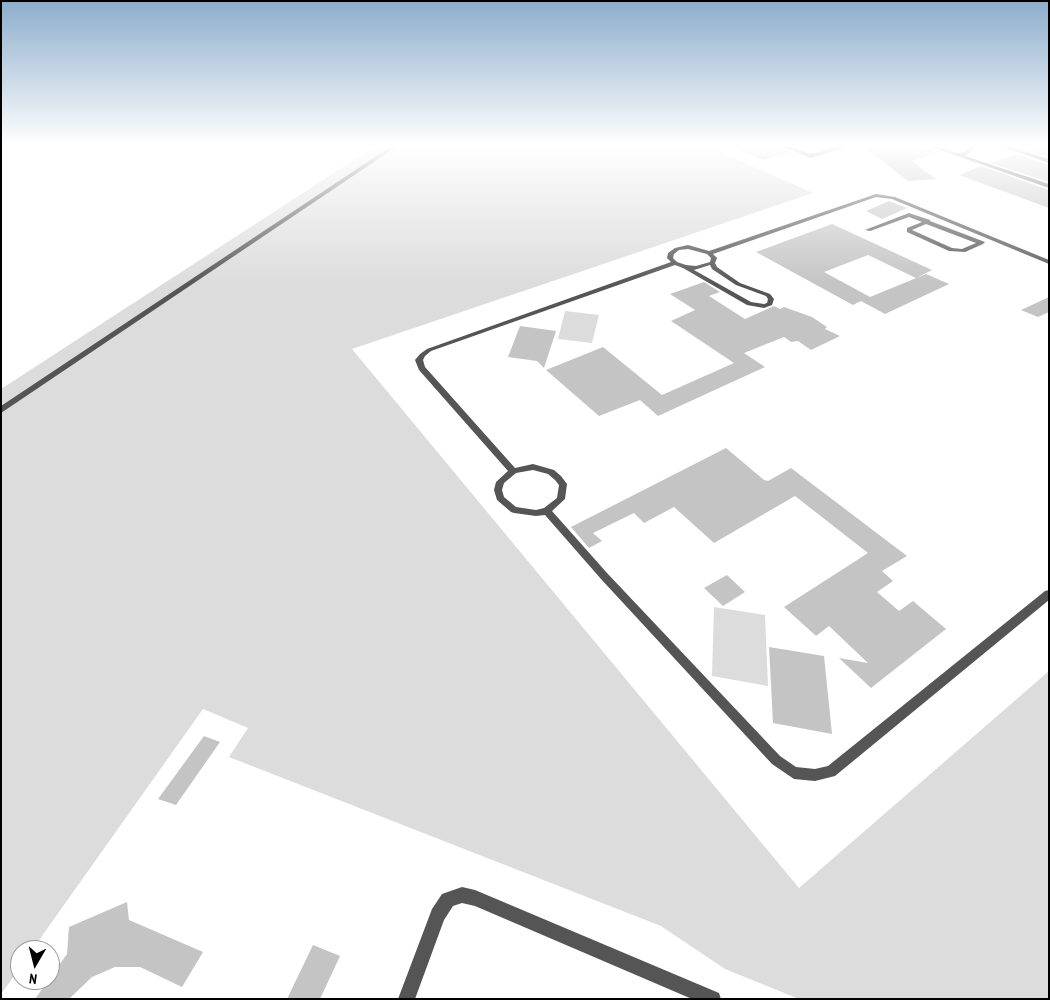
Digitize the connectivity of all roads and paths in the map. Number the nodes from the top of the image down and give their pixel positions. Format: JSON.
{"nodes":[{"id":1,"x":326,"y":192,"type":"edge"},
{"id":2,"x":928,"y":221,"type":"junction"},
{"id":3,"x":868,"y":230,"type":"dead end"},
{"id":4,"x":992,"y":238,"type":"junction"},
{"id":5,"x":981,"y":243,"type":"junction"},
{"id":6,"x":709,"y":253,"type":"junction"},
{"id":7,"x":1049,"y":262,"type":"edge"},
{"id":8,"x":676,"y":263,"type":"junction"},
{"id":9,"x":712,"y":263,"type":"junction"},
{"id":10,"x":685,"y":267,"type":"junction"},
{"id":11,"x":1,"y":410,"type":"edge"},
{"id":12,"x":513,"y":471,"type":"junction"},
{"id":13,"x":547,"y":511,"type":"junction"},
{"id":14,"x":1049,"y":594,"type":"edge"},
{"id":15,"x":406,"y":999,"type":"edge"},
{"id":16,"x":713,"y":999,"type":"edge"}],
"edges":[{"from":1,"to":11,"type":"street"},
{"from":2,"to":3,"type":"lane"},
{"from":2,"to":5,"type":"lane"},
{"from":2,"to":5,"type":"lane"},
{"from":4,"to":5,"type":"lane"},
{"from":4,"to":6,"type":"lane"},
{"from":4,"to":7,"type":"lane"},
{"from":6,"to":8,"type":"lane"},
{"from":6,"to":9,"type":"lane"},
{"from":8,"to":10,"type":"lane"},
{"from":8,"to":12,"type":"lane"},
{"from":9,"to":10,"type":"lane"},
{"from":9,"to":10,"type":"lane"},
{"from":12,"to":13,"type":"lane"},
{"from":12,"to":13,"type":"lane"},
{"from":13,"to":14,"type":"lane"},
{"from":15,"to":16,"type":"street"}]}
